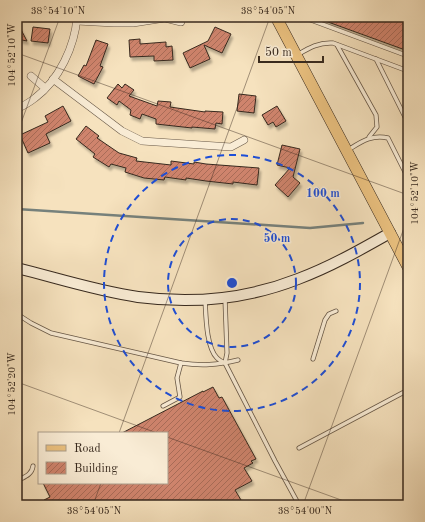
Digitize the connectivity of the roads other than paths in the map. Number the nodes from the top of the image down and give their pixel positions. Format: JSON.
{"nodes":[{"id":1,"x":276,"y":17,"type":"edge"},
{"id":2,"x":307,"y":17,"type":"edge"},
{"id":3,"x":77,"y":19,"type":"edge"},
{"id":4,"x":181,"y":22,"type":"dead end"},
{"id":5,"x":337,"y":45,"type":"junction"},
{"id":6,"x":296,"y":55,"type":"junction"},
{"id":7,"x":408,"y":56,"type":"edge"},
{"id":8,"x":376,"y":59,"type":"junction"},
{"id":9,"x":408,"y":71,"type":"edge"},
{"id":10,"x":31,"y":76,"type":"dead end"},
{"id":11,"x":54,"y":79,"type":"junction"},
{"id":12,"x":45,"y":88,"type":"junction"},
{"id":13,"x":17,"y":109,"type":"edge"},
{"id":14,"x":408,"y":123,"type":"edge"},
{"id":15,"x":369,"y":137,"type":"junction"},
{"id":16,"x":244,"y":140,"type":"dead end"},
{"id":17,"x":347,"y":151,"type":"junction"},
{"id":18,"x":408,"y":178,"type":"edge"},
{"id":19,"x":390,"y":233,"type":"junction"},
{"id":20,"x":408,"y":267,"type":"edge"},
{"id":21,"x":17,"y":268,"type":"edge"},
{"id":22,"x":225,"y":297,"type":"junction"},
{"id":23,"x":205,"y":299,"type":"junction"},
{"id":24,"x":336,"y":311,"type":"dead end"},
{"id":25,"x":17,"y":314,"type":"edge"},
{"id":26,"x":313,"y":359,"type":"dead end"},
{"id":27,"x":238,"y":360,"type":"dead end"},
{"id":28,"x":181,"y":363,"type":"junction"},
{"id":29,"x":225,"y":363,"type":"junction"},
{"id":30,"x":408,"y":390,"type":"edge"},
{"id":31,"x":163,"y":406,"type":"dead end"},
{"id":32,"x":299,"y":448,"type":"dead end"},
{"id":33,"x":33,"y":466,"type":"dead end"},
{"id":34,"x":17,"y":481,"type":"edge"},
{"id":35,"x":299,"y":505,"type":"edge"}],
"edges":[{"from":1,"to":6,"type":"main road"},
{"from":2,"to":7,"type":"lane"},
{"from":3,"to":4,"type":"street"},
{"from":3,"to":11,"type":"street"},
{"from":5,"to":6,"type":"lane"},
{"from":5,"to":8,"type":"lane"},
{"from":5,"to":15,"type":"lane"},
{"from":6,"to":17,"type":"main road"},
{"from":8,"to":9,"type":"lane"},
{"from":8,"to":14,"type":"lane"},
{"from":10,"to":12,"type":"street"},
{"from":11,"to":12,"type":"street"},
{"from":11,"to":16,"type":"street"},
{"from":12,"to":13,"type":"street"},
{"from":15,"to":17,"type":"lane"},
{"from":15,"to":18,"type":"lane"},
{"from":17,"to":19,"type":"main road"},
{"from":19,"to":20,"type":"main road"},
{"from":19,"to":22,"type":"street"},
{"from":21,"to":23,"type":"street"},
{"from":22,"to":23,"type":"street"},
{"from":22,"to":29,"type":"lane"},
{"from":23,"to":29,"type":"lane"},
{"from":24,"to":26,"type":"lane"},
{"from":25,"to":28,"type":"lane"},
{"from":27,"to":29,"type":"lane"},
{"from":28,"to":29,"type":"lane"},
{"from":28,"to":31,"type":"lane"},
{"from":29,"to":35,"type":"lane"},
{"from":30,"to":32,"type":"lane"},
{"from":33,"to":34,"type":"lane"}]}
